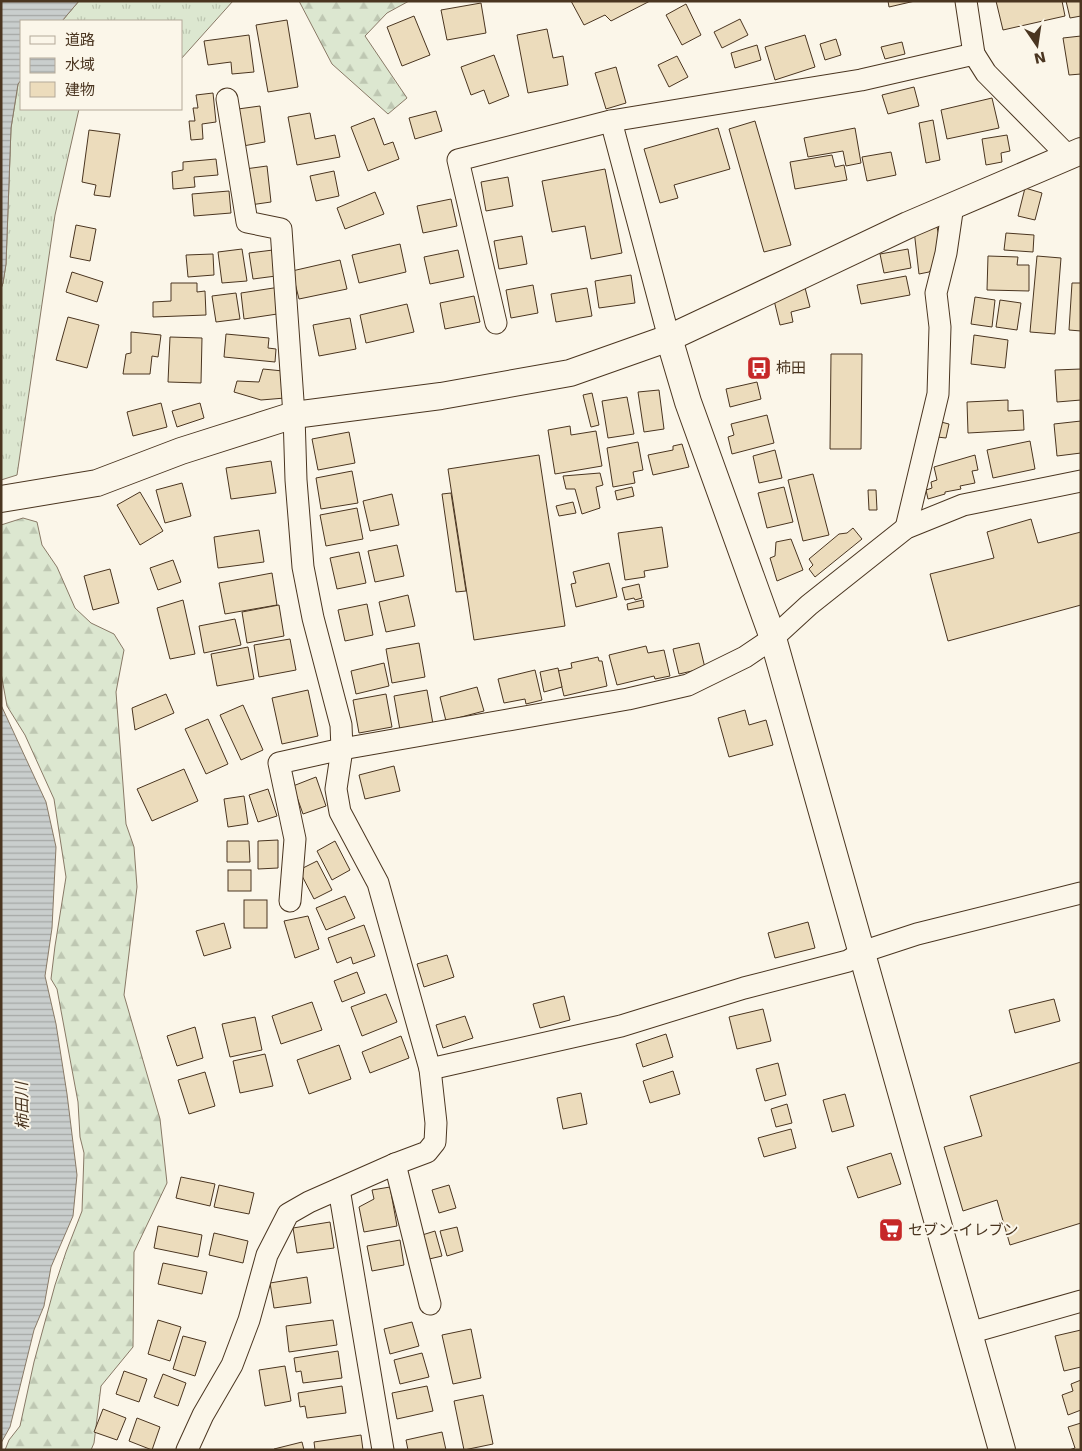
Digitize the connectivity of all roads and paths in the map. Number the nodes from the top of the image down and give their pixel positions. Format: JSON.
{"nodes":[{"id":1,"x":966,"y":1,"type":"edge"},
{"id":2,"x":974,"y":54,"type":"junction"},
{"id":3,"x":227,"y":99,"type":"dead end"},
{"id":4,"x":611,"y":121,"type":"junction"},
{"id":5,"x":1075,"y":153,"type":"edge"},
{"id":6,"x":953,"y":205,"type":"junction"},
{"id":7,"x":496,"y":323,"type":"dead end"},
{"id":8,"x":668,"y":338,"type":"junction"},
{"id":9,"x":294,"y":415,"type":"junction"},
{"id":10,"x":1081,"y":481,"type":"edge"},
{"id":11,"x":11,"y":498,"type":"edge"},
{"id":12,"x":906,"y":528,"type":"junction"},
{"id":13,"x":773,"y":638,"type":"junction"},
{"id":14,"x":342,"y":749,"type":"junction"},
{"id":15,"x":1081,"y":893,"type":"edge"},
{"id":16,"x":290,"y":901,"type":"dead end"},
{"id":17,"x":862,"y":952,"type":"junction"},
{"id":18,"x":430,"y":1069,"type":"junction"},
{"id":19,"x":395,"y":1164,"type":"junction"},
{"id":20,"x":338,"y":1189,"type":"junction"},
{"id":21,"x":1081,"y":1301,"type":"edge"},
{"id":22,"x":430,"y":1304,"type":"dead end"},
{"id":23,"x":970,"y":1333,"type":"junction"},
{"id":24,"x":187,"y":1450,"type":"edge"},
{"id":25,"x":383,"y":1450,"type":"edge"},
{"id":26,"x":1002,"y":1450,"type":"edge"}],
"edges":[{"from":1,"to":2,"type":"street"},
{"from":2,"to":4,"type":"street"},
{"from":2,"to":5,"type":"street"},
{"from":3,"to":9,"type":"street"},
{"from":4,"to":7,"type":"street"},
{"from":4,"to":8,"type":"street"},
{"from":5,"to":6,"type":"street"},
{"from":6,"to":8,"type":"street"},
{"from":6,"to":12,"type":"street"},
{"from":8,"to":9,"type":"street"},
{"from":8,"to":13,"type":"street"},
{"from":9,"to":11,"type":"street"},
{"from":9,"to":14,"type":"street"},
{"from":10,"to":12,"type":"street"},
{"from":12,"to":13,"type":"street"},
{"from":13,"to":14,"type":"street"},
{"from":13,"to":17,"type":"street"},
{"from":14,"to":16,"type":"street"},
{"from":14,"to":18,"type":"street"},
{"from":15,"to":17,"type":"street"},
{"from":17,"to":18,"type":"street"},
{"from":17,"to":23,"type":"street"},
{"from":18,"to":19,"type":"street"},
{"from":19,"to":20,"type":"street"},
{"from":19,"to":22,"type":"street"},
{"from":20,"to":24,"type":"street"},
{"from":20,"to":25,"type":"street"},
{"from":21,"to":23,"type":"street"},
{"from":23,"to":26,"type":"street"}]}
